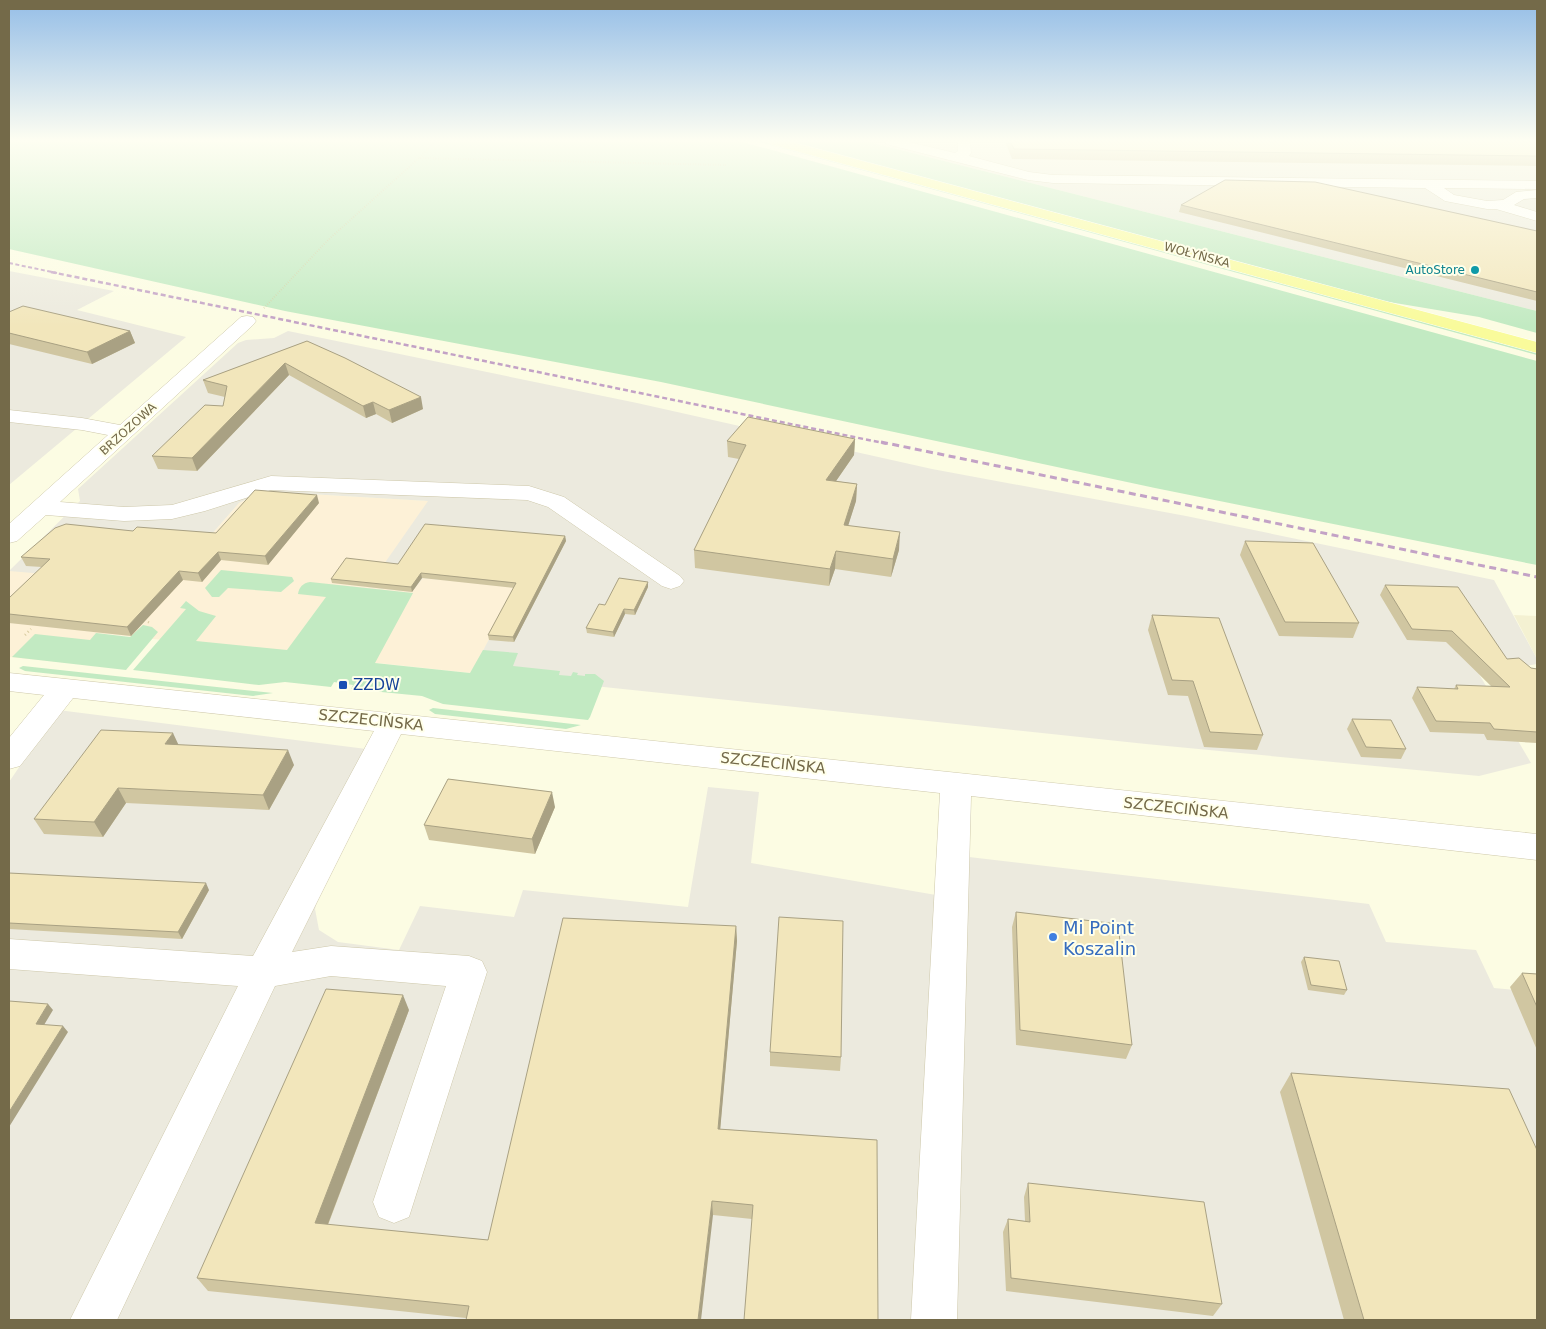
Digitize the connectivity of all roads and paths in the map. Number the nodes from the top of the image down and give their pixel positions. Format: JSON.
{"nodes":[{"id":1,"x":369,"y":203,"type":"edge"},
{"id":2,"x":1004,"y":203,"type":"edge"},
{"id":3,"x":1473,"y":203,"type":"edge"},
{"id":4,"x":1506,"y":203,"type":"edge"},
{"id":5,"x":1498,"y":205,"type":"junction"},
{"id":6,"x":1537,"y":217,"type":"edge"},
{"id":7,"x":1359,"y":299,"type":"junction"},
{"id":8,"x":264,"y":308,"type":"dead end"},
{"id":9,"x":247,"y":322,"type":"dead end"},
{"id":10,"x":1537,"y":336,"type":"edge"},
{"id":11,"x":1537,"y":348,"type":"edge"},
{"id":12,"x":9,"y":416,"type":"edge"},
{"id":13,"x":123,"y":432,"type":"junction"},
{"id":14,"x":41,"y":508,"type":"junction"},
{"id":15,"x":9,"y":536,"type":"edge"},
{"id":16,"x":671,"y":581,"type":"dead end"},
{"id":17,"x":31,"y":629,"type":"edge"},
{"id":18,"x":25,"y":635,"type":"dead end"},
{"id":19,"x":9,"y":682,"type":"edge"},
{"id":20,"x":66,"y":688,"type":"junction"},
{"id":21,"x":393,"y":722,"type":"junction"},
{"id":22,"x":9,"y":758,"type":"edge"},
{"id":23,"x":956,"y":783,"type":"junction"},
{"id":24,"x":1537,"y":848,"type":"edge"},
{"id":25,"x":9,"y":954,"type":"edge"},
{"id":26,"x":263,"y":972,"type":"junction"},
{"id":27,"x":394,"y":1202,"type":"dead end"},
{"id":28,"x":94,"y":1320,"type":"edge"},
{"id":29,"x":934,"y":1320,"type":"edge"}],
"edges":[{"from":1,"to":8,"type":"path"},
{"from":2,"to":7,"type":"main road","name":"WOŁYŃSKA"},
{"from":3,"to":5,"type":"street"},
{"from":4,"to":5,"type":"street"},
{"from":5,"to":6,"type":"street"},
{"from":7,"to":10,"type":"main road","name":"WOŁYŃSKA"},
{"from":7,"to":11,"type":"main road","name":"WOŁYŃSKA"},
{"from":9,"to":13,"type":"street","name":"BRZOZOWA"},
{"from":12,"to":13,"type":"street"},
{"from":13,"to":14,"type":"street","name":"BRZOZOWA"},
{"from":14,"to":15,"type":"street","name":"BRZOZOWA"},
{"from":14,"to":16,"type":"street"},
{"from":17,"to":18,"type":"path"},
{"from":19,"to":20,"type":"street","name":"SZCZECIŃSKA"},
{"from":20,"to":21,"type":"street","name":"SZCZECIŃSKA"},
{"from":20,"to":22,"type":"street"},
{"from":21,"to":23,"type":"street","name":"SZCZECIŃSKA"},
{"from":21,"to":26,"type":"street"},
{"from":23,"to":24,"type":"street","name":"SZCZECIŃSKA"},
{"from":23,"to":29,"type":"street"},
{"from":25,"to":26,"type":"street"},
{"from":26,"to":27,"type":"street"},
{"from":26,"to":28,"type":"street"}]}
